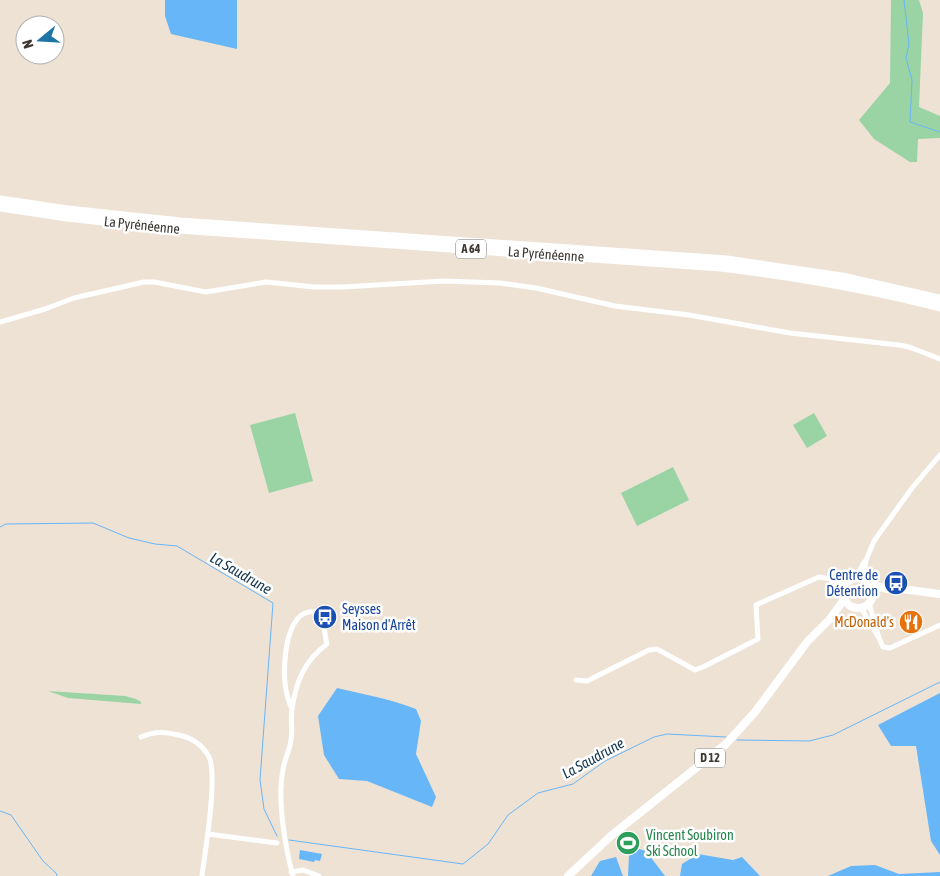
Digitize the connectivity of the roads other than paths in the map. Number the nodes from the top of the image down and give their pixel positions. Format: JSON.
{"nodes":[{"id":1,"x":0,"y":200,"type":"edge"},
{"id":2,"x":0,"y":207,"type":"edge"},
{"id":3,"x":940,"y":299,"type":"edge"},
{"id":4,"x":940,"y":307,"type":"edge"},
{"id":5,"x":0,"y":322,"type":"edge"},
{"id":6,"x":940,"y":359,"type":"edge"},
{"id":7,"x":940,"y":455,"type":"edge"},
{"id":8,"x":866,"y":560,"type":"junction"},
{"id":9,"x":830,"y":579,"type":"junction"},
{"id":10,"x":853,"y":580,"type":"junction"},
{"id":11,"x":868,"y":582,"type":"junction"},
{"id":12,"x":888,"y":590,"type":"junction"},
{"id":13,"x":940,"y":594,"type":"edge"},
{"id":14,"x":844,"y":595,"type":"junction"},
{"id":15,"x":871,"y":600,"type":"junction"},
{"id":16,"x":851,"y":606,"type":"junction"},
{"id":17,"x":860,"y":608,"type":"junction"},
{"id":18,"x":830,"y":619,"type":"junction"},
{"id":19,"x":940,"y":625,"type":"edge"},
{"id":20,"x":880,"y":638,"type":"junction"},
{"id":21,"x":576,"y":680,"type":"dead end"},
{"id":22,"x":292,"y":710,"type":"junction"},
{"id":23,"x":141,"y":737,"type":"dead end"},
{"id":24,"x":208,"y":834,"type":"junction"},
{"id":25,"x":277,"y":843,"type":"dead end"},
{"id":26,"x":292,"y":874,"type":"edge"},
{"id":27,"x":202,"y":876,"type":"edge"},
{"id":28,"x":319,"y":876,"type":"edge"},
{"id":29,"x":568,"y":876,"type":"edge"}],
"edges":[{"from":1,"to":3,"type":"highway","name":"La Pyrénéenne","number":"A 64"},
{"from":2,"to":4,"type":"highway","name":"La Pyrénéenne","number":"A 64"},
{"from":5,"to":6,"type":"street"},
{"from":7,"to":8,"type":"street"},
{"from":8,"to":10,"type":"street"},
{"from":8,"to":11,"type":"street"},
{"from":9,"to":10,"type":"street"},
{"from":9,"to":14,"type":"street"},
{"from":9,"to":21,"type":"street"},
{"from":10,"to":11,"type":"main road"},
{"from":10,"to":14,"type":"main road"},
{"from":11,"to":12,"type":"main road"},
{"from":11,"to":15,"type":"main road"},
{"from":12,"to":13,"type":"main road"},
{"from":12,"to":15,"type":"main road"},
{"from":14,"to":16,"type":"main road"},
{"from":14,"to":18,"type":"main road","number":"D 12"},
{"from":15,"to":17,"type":"main road"},
{"from":15,"to":20,"type":"street"},
{"from":16,"to":17,"type":"main road"},
{"from":16,"to":18,"type":"main road","number":"D 12"},
{"from":17,"to":20,"type":"street"},
{"from":18,"to":29,"type":"main road","number":"D 12"},
{"from":19,"to":20,"type":"street"},
{"from":22,"to":22,"type":"street"},
{"from":22,"to":26,"type":"street"},
{"from":23,"to":24,"type":"street"},
{"from":24,"to":25,"type":"street"},
{"from":24,"to":27,"type":"street"},
{"from":26,"to":28,"type":"street"}]}
